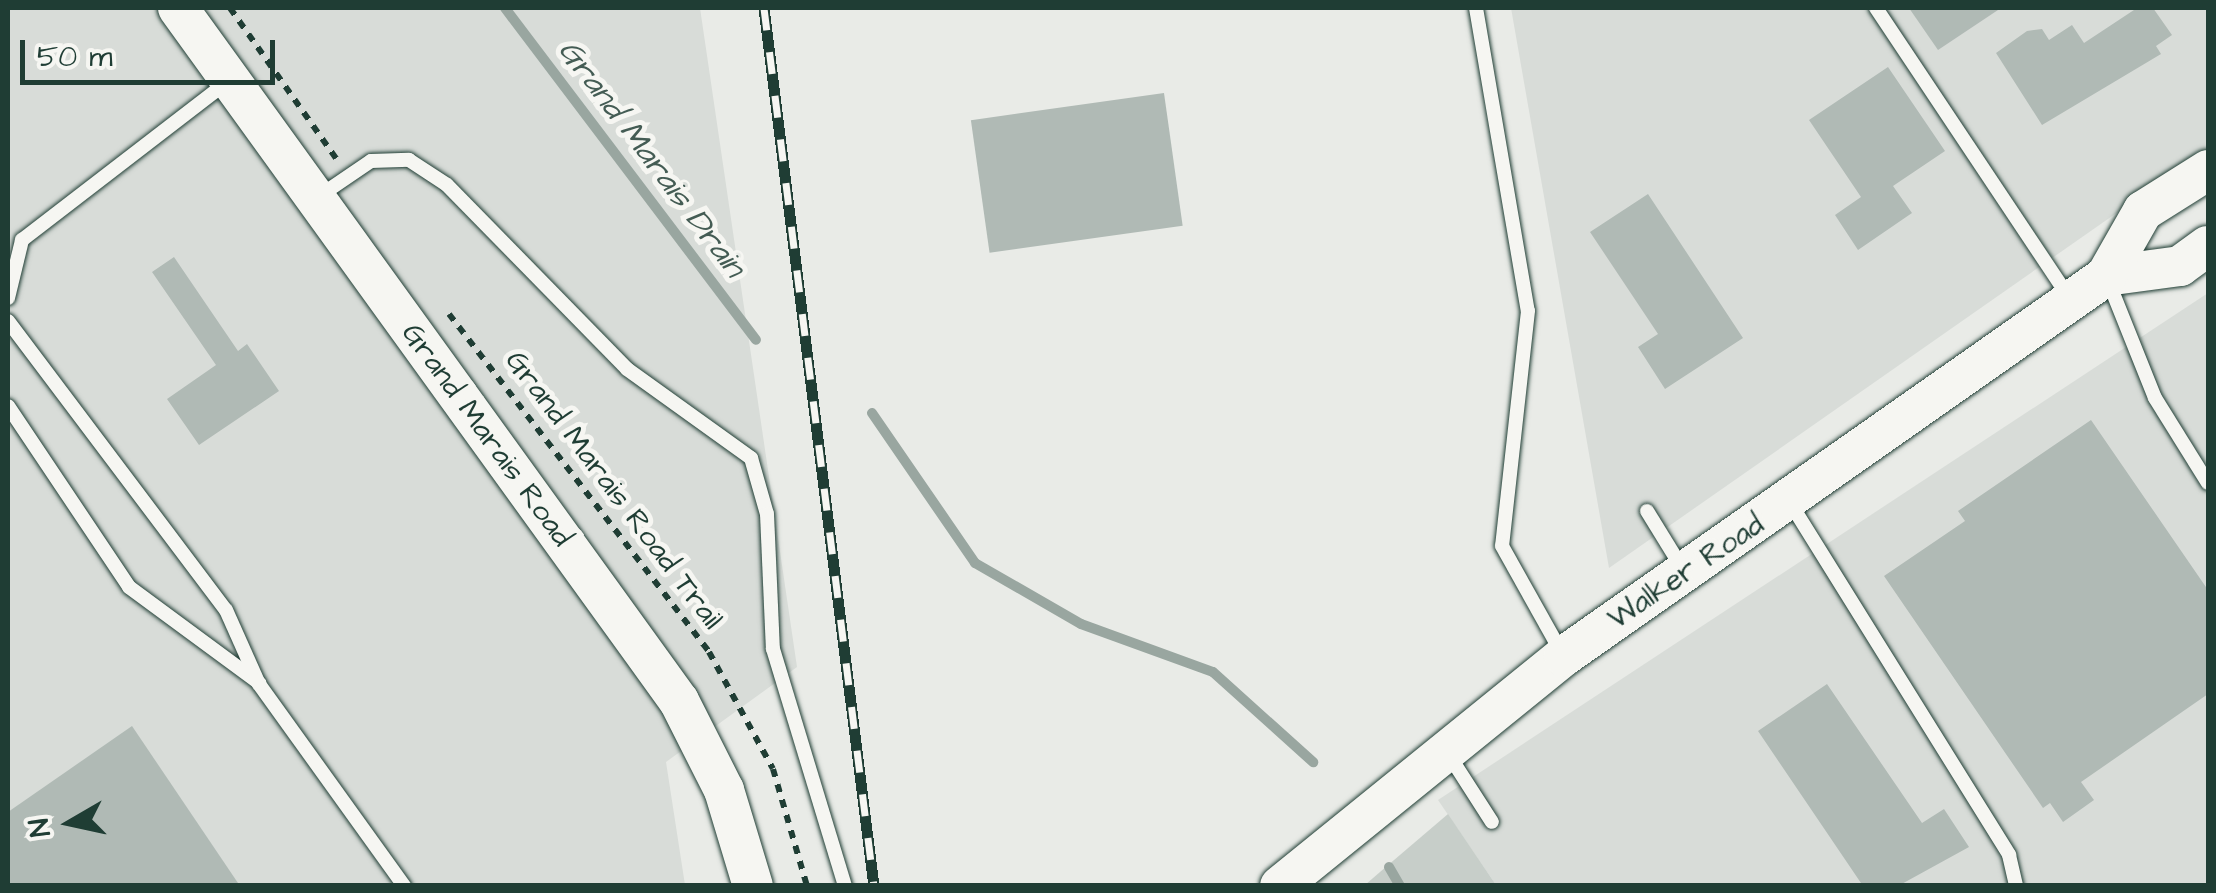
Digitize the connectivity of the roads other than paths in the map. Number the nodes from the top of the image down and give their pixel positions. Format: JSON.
{"nodes":[{"id":1,"x":178,"y":8,"type":"edge"},
{"id":2,"x":1476,"y":8,"type":"edge"},
{"id":3,"x":1876,"y":8,"type":"edge"},
{"id":4,"x":230,"y":80,"type":"junction"},
{"id":5,"x":2208,"y":170,"type":"edge"},
{"id":6,"x":316,"y":198,"type":"junction"},
{"id":7,"x":2208,"y":246,"type":"edge"},
{"id":8,"x":10,"y":273,"type":"edge"},
{"id":9,"x":2106,"y":276,"type":"junction"},
{"id":10,"x":8,"y":298,"type":"edge"},
{"id":11,"x":2072,"y":301,"type":"junction"},
{"id":12,"x":8,"y":320,"type":"edge"},
{"id":13,"x":8,"y":406,"type":"edge"},
{"id":14,"x":2208,"y":483,"type":"edge"},
{"id":15,"x":1789,"y":502,"type":"junction"},
{"id":16,"x":1648,"y":511,"type":"dead end"},
{"id":17,"x":1685,"y":573,"type":"junction"},
{"id":18,"x":1564,"y":656,"type":"junction"},
{"id":19,"x":259,"y":684,"type":"junction"},
{"id":20,"x":1444,"y":748,"type":"junction"},
{"id":21,"x":1492,"y":822,"type":"dead end"},
{"id":22,"x":404,"y":886,"type":"edge"},
{"id":23,"x":754,"y":886,"type":"edge"},
{"id":24,"x":845,"y":886,"type":"edge"},
{"id":25,"x":1280,"y":886,"type":"edge"},
{"id":26,"x":2016,"y":886,"type":"edge"}],
"edges":[{"from":1,"to":4,"type":"main road","name":"Grand Marais Road"},
{"from":2,"to":18,"type":"lane"},
{"from":3,"to":11,"type":"lane"},
{"from":4,"to":6,"type":"main road","name":"Grand Marais Road"},
{"from":4,"to":8,"type":"lane"},
{"from":5,"to":9,"type":"main road","name":"Walker Road"},
{"from":6,"to":23,"type":"main road","name":"Grand Marais Road"},
{"from":6,"to":24,"type":"lane"},
{"from":7,"to":9,"type":"main road","name":"Walker Road"},
{"from":8,"to":10,"type":"lane"},
{"from":9,"to":11,"type":"main road","name":"Walker Road"},
{"from":9,"to":14,"type":"lane"},
{"from":11,"to":15,"type":"main road","name":"Walker Road"},
{"from":12,"to":19,"type":"lane"},
{"from":13,"to":19,"type":"lane"},
{"from":15,"to":17,"type":"main road","name":"Walker Road"},
{"from":15,"to":26,"type":"lane"},
{"from":16,"to":17,"type":"lane"},
{"from":17,"to":18,"type":"main road","name":"Walker Road"},
{"from":18,"to":20,"type":"main road","name":"Walker Road"},
{"from":19,"to":22,"type":"lane"},
{"from":20,"to":21,"type":"lane"},
{"from":20,"to":25,"type":"main road","name":"Walker Road"}]}
